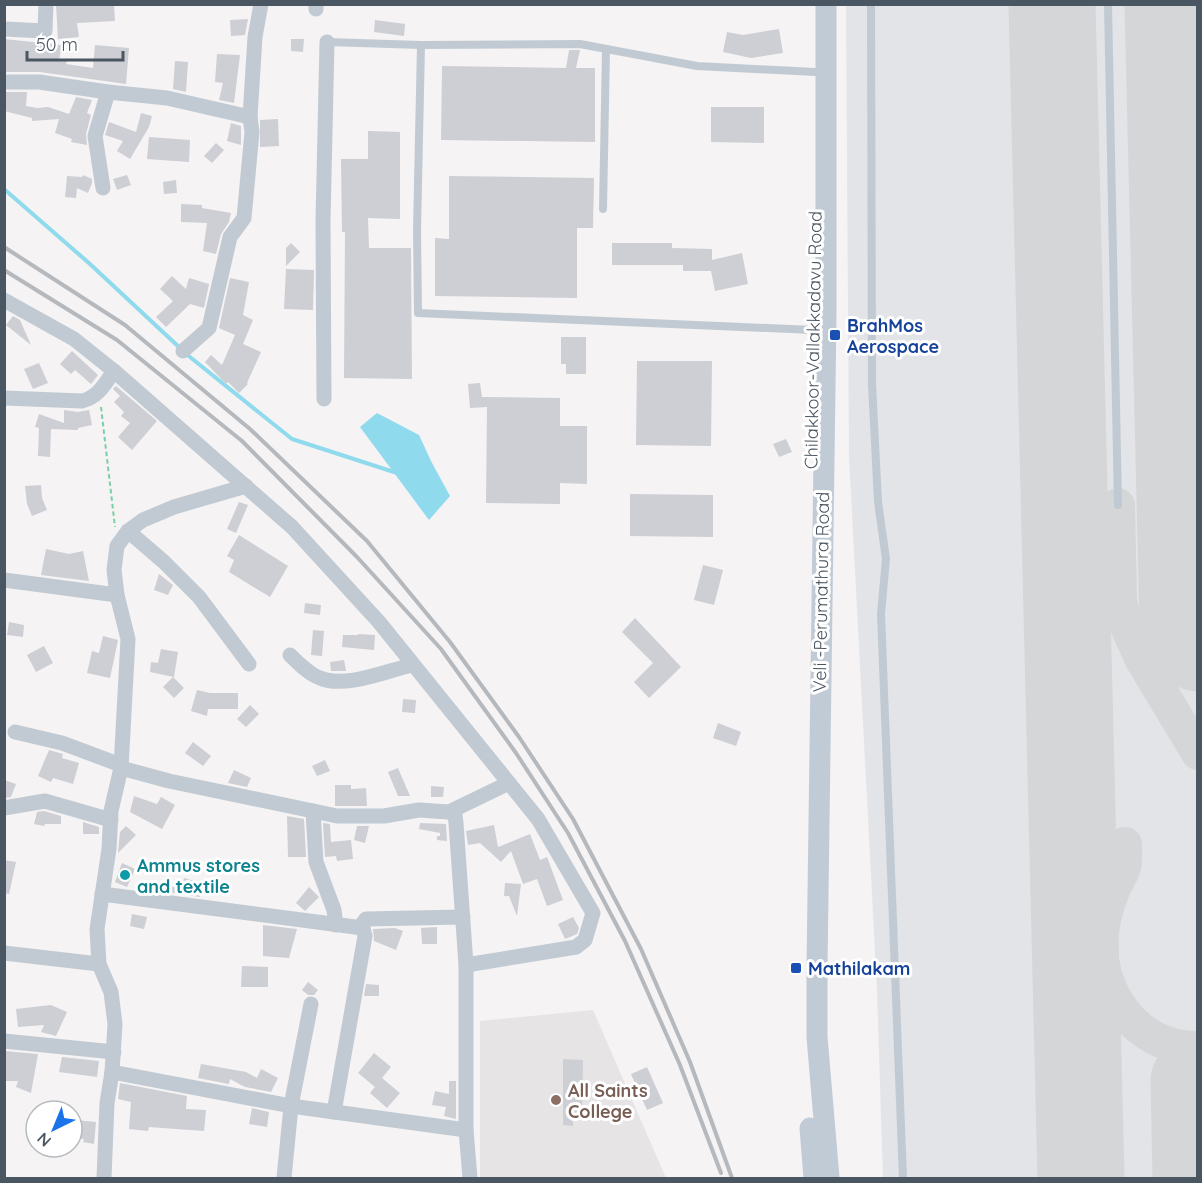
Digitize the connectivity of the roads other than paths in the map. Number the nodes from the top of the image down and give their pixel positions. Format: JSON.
{"nodes":[{"id":1,"x":46,"y":4,"type":"edge"},
{"id":2,"x":261,"y":4,"type":"edge"},
{"id":3,"x":815,"y":4,"type":"edge"},
{"id":4,"x":826,"y":4,"type":"edge"},
{"id":5,"x":871,"y":4,"type":"edge"},
{"id":6,"x":1108,"y":4,"type":"edge"},
{"id":7,"x":4,"y":29,"type":"edge"},
{"id":8,"x":327,"y":42,"type":"joint"},
{"id":9,"x":421,"y":45,"type":"junction"},
{"id":10,"x":606,"y":49,"type":"junction"},
{"id":11,"x":815,"y":72,"type":"junction"},
{"id":12,"x":4,"y":82,"type":"edge"},
{"id":13,"x":108,"y":92,"type":"junction"},
{"id":14,"x":250,"y":117,"type":"junction"},
{"id":15,"x":103,"y":188,"type":"dead end"},
{"id":16,"x":603,"y":209,"type":"dead end"},
{"id":17,"x":4,"y":300,"type":"edge"},
{"id":18,"x":813,"y":330,"type":"junction"},
{"id":19,"x":183,"y":351,"type":"dead end"},
{"id":20,"x":114,"y":371,"type":"junction"},
{"id":21,"x":4,"y":398,"type":"edge"},
{"id":22,"x":324,"y":399,"type":"dead end"},
{"id":23,"x":246,"y":486,"type":"junction"},
{"id":24,"x":1119,"y":505,"type":"dead end"},
{"id":25,"x":128,"y":531,"type":"junction"},
{"id":26,"x":4,"y":580,"type":"edge"},
{"id":27,"x":117,"y":596,"type":"junction"},
{"id":28,"x":290,"y":655,"type":"dead end"},
{"id":29,"x":249,"y":664,"type":"dead end"},
{"id":30,"x":413,"y":665,"type":"junction"},
{"id":31,"x":15,"y":732,"type":"dead end"},
{"id":32,"x":121,"y":766,"type":"junction"},
{"id":33,"x":508,"y":783,"type":"junction"},
{"id":34,"x":4,"y":808,"type":"edge"},
{"id":35,"x":313,"y":811,"type":"junction"},
{"id":36,"x":449,"y":812,"type":"junction"},
{"id":37,"x":111,"y":820,"type":"junction"},
{"id":38,"x":102,"y":894,"type":"junction"},
{"id":39,"x":463,"y":917,"type":"junction"},
{"id":40,"x":336,"y":925,"type":"junction"},
{"id":41,"x":360,"y":927,"type":"junction"},
{"id":42,"x":4,"y":953,"type":"edge"},
{"id":43,"x":99,"y":964,"type":"junction"},
{"id":44,"x":466,"y":964,"type":"junction"},
{"id":45,"x":311,"y":1004,"type":"dead end"},
{"id":46,"x":4,"y":1041,"type":"edge"},
{"id":47,"x":114,"y":1052,"type":"junction"},
{"id":48,"x":112,"y":1072,"type":"junction"},
{"id":49,"x":291,"y":1106,"type":"junction"},
{"id":50,"x":334,"y":1112,"type":"junction"},
{"id":51,"x":466,"y":1130,"type":"junction"},
{"id":52,"x":104,"y":1179,"type":"edge"},
{"id":53,"x":284,"y":1179,"type":"edge"},
{"id":54,"x":470,"y":1179,"type":"edge"},
{"id":55,"x":814,"y":1179,"type":"edge"},
{"id":56,"x":830,"y":1179,"type":"edge"},
{"id":57,"x":903,"y":1179,"type":"edge"}],
"edges":[{"from":1,"to":7,"type":"street"},
{"from":2,"to":14,"type":"street"},
{"from":3,"to":11,"type":"main road","name":"Chilakkoor-Vallakkadavu Road"},
{"from":4,"to":56,"type":"main road","name":"Veli -Perumathura Road"},
{"from":5,"to":57,"type":"lane"},
{"from":6,"to":24,"type":"lane"},
{"from":8,"to":9,"type":"lane"},
{"from":8,"to":22,"type":"street"},
{"from":9,"to":10,"type":"lane"},
{"from":9,"to":18,"type":"lane"},
{"from":10,"to":11,"type":"lane"},
{"from":10,"to":16,"type":"lane"},
{"from":11,"to":18,"type":"main road","name":"Chilakkoor-Vallakkadavu Road"},
{"from":12,"to":13,"type":"street"},
{"from":13,"to":14,"type":"street"},
{"from":13,"to":15,"type":"street"},
{"from":14,"to":19,"type":"street"},
{"from":17,"to":20,"type":"street"},
{"from":18,"to":55,"type":"main road","name":"Chilakkoor-Vallakkadavu Road"},
{"from":20,"to":21,"type":"street"},
{"from":20,"to":23,"type":"street"},
{"from":23,"to":25,"type":"street"},
{"from":23,"to":30,"type":"street"},
{"from":25,"to":27,"type":"street"},
{"from":25,"to":29,"type":"street"},
{"from":26,"to":27,"type":"street"},
{"from":27,"to":32,"type":"street"},
{"from":28,"to":30,"type":"street"},
{"from":30,"to":33,"type":"street"},
{"from":31,"to":32,"type":"street"},
{"from":32,"to":35,"type":"street"},
{"from":32,"to":37,"type":"street"},
{"from":33,"to":36,"type":"street"},
{"from":33,"to":44,"type":"street"},
{"from":34,"to":37,"type":"street"},
{"from":35,"to":36,"type":"street"},
{"from":35,"to":40,"type":"street"},
{"from":36,"to":39,"type":"street"},
{"from":37,"to":38,"type":"street"},
{"from":38,"to":40,"type":"street"},
{"from":38,"to":43,"type":"street"},
{"from":39,"to":41,"type":"street"},
{"from":39,"to":44,"type":"street"},
{"from":40,"to":41,"type":"street"},
{"from":41,"to":50,"type":"street"},
{"from":42,"to":43,"type":"street"},
{"from":43,"to":47,"type":"street"},
{"from":44,"to":51,"type":"street"},
{"from":45,"to":49,"type":"street"},
{"from":46,"to":47,"type":"street"},
{"from":47,"to":48,"type":"street"},
{"from":48,"to":49,"type":"street"},
{"from":48,"to":52,"type":"street"},
{"from":49,"to":50,"type":"street"},
{"from":49,"to":53,"type":"street"},
{"from":50,"to":51,"type":"street"},
{"from":51,"to":54,"type":"street"}]}
